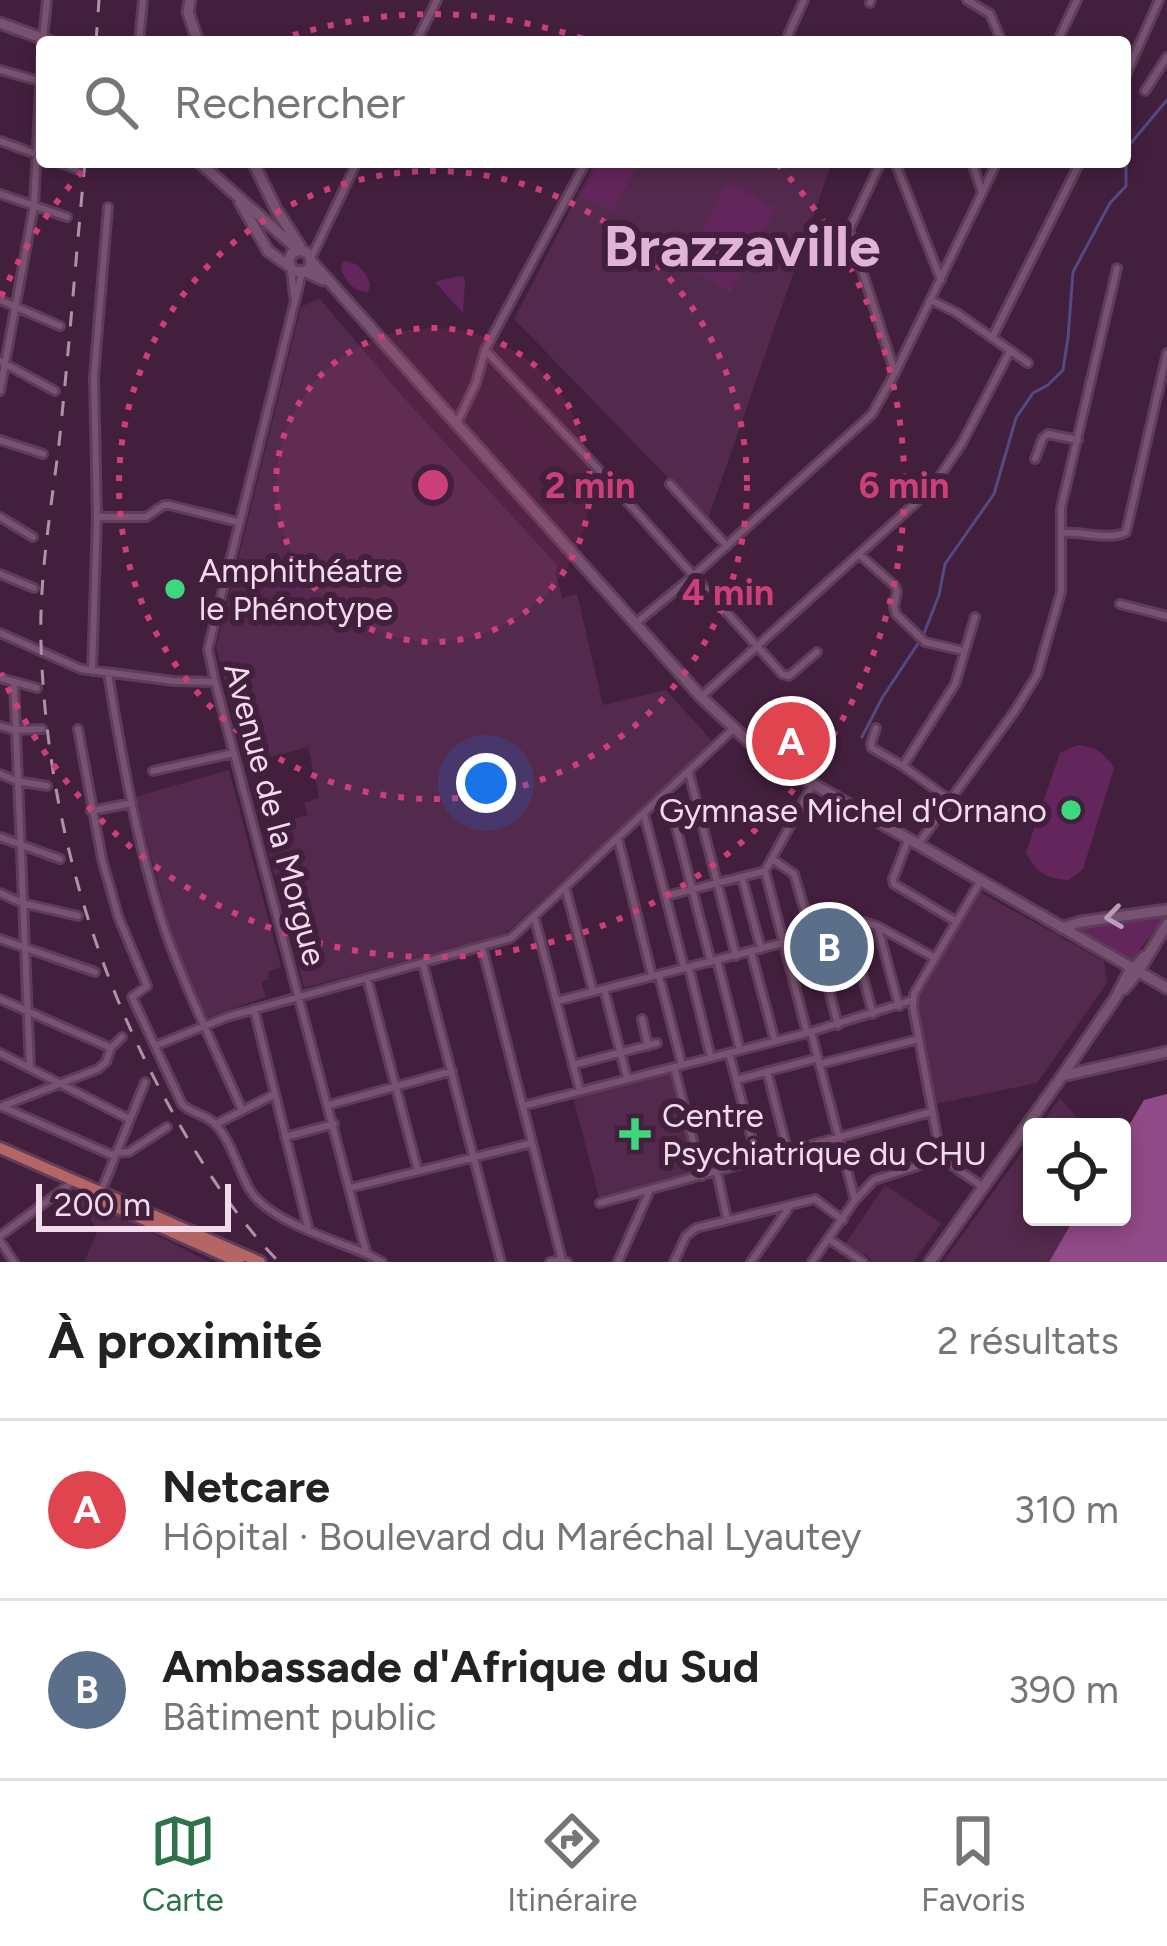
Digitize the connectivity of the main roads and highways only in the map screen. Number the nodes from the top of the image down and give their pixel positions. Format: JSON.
{"nodes":[{"id":1,"x":190,"y":0,"type":"edge"},
{"id":2,"x":0,"y":23,"type":"edge"},
{"id":3,"x":196,"y":36,"type":"edge"},
{"id":4,"x":36,"y":39,"type":"edge"},
{"id":5,"x":206,"y":168,"type":"edge"},
{"id":6,"x":256,"y":168,"type":"edge"},
{"id":7,"x":263,"y":183,"type":"junction"},
{"id":8,"x":241,"y":200,"type":"junction"},
{"id":9,"x":276,"y":209,"type":"junction"},
{"id":10,"x":281,"y":234,"type":"junction"},
{"id":11,"x":300,"y":261,"type":"junction"},
{"id":12,"x":1167,"y":910,"type":"edge"},
{"id":13,"x":1167,"y":924,"type":"edge"},
{"id":14,"x":1062,"y":928,"type":"junction"},
{"id":15,"x":1120,"y":962,"type":"junction"},
{"id":16,"x":1135,"y":970,"type":"junction"},
{"id":17,"x":1124,"y":980,"type":"junction"},
{"id":18,"x":1167,"y":988,"type":"edge"},
{"id":19,"x":1116,"y":997,"type":"junction"},
{"id":20,"x":1167,"y":1052,"type":"edge"},
{"id":21,"x":1062,"y":1076,"type":"junction"},
{"id":22,"x":0,"y":1152,"type":"edge"},
{"id":23,"x":99,"y":1195,"type":"junction"},
{"id":24,"x":239,"y":1262,"type":"edge"},
{"id":25,"x":260,"y":1262,"type":"edge"},
{"id":26,"x":930,"y":1262,"type":"edge"}],
"edges":[{"from":1,"to":3,"type":"main road"},
{"from":2,"to":4,"type":"main road"},
{"from":5,"to":8,"type":"main road"},
{"from":6,"to":7,"type":"main road"},
{"from":7,"to":8,"type":"main road"},
{"from":7,"to":9,"type":"main road"},
{"from":8,"to":10,"type":"main road"},
{"from":8,"to":11,"type":"main road"},
{"from":9,"to":10,"type":"main road"},
{"from":9,"to":11,"type":"main road"},
{"from":10,"to":11,"type":"main road"},
{"from":11,"to":14,"type":"main road"},
{"from":12,"to":14,"type":"main road","one_way":true},
{"from":13,"to":16,"type":"main road"},
{"from":14,"to":15,"type":"main road"},
{"from":15,"to":16,"type":"main road"},
{"from":15,"to":17,"type":"main road"},
{"from":16,"to":17,"type":"main road"},
{"from":16,"to":18,"type":"main road"},
{"from":16,"to":19,"type":"main road"},
{"from":17,"to":19,"type":"main road"},
{"from":19,"to":21,"type":"main road"},
{"from":20,"to":21,"type":"main road"},
{"from":21,"to":26,"type":"main road"},
{"from":22,"to":23,"type":"main road"},
{"from":23,"to":24,"type":"main road"},
{"from":23,"to":25,"type":"main road"}]}
